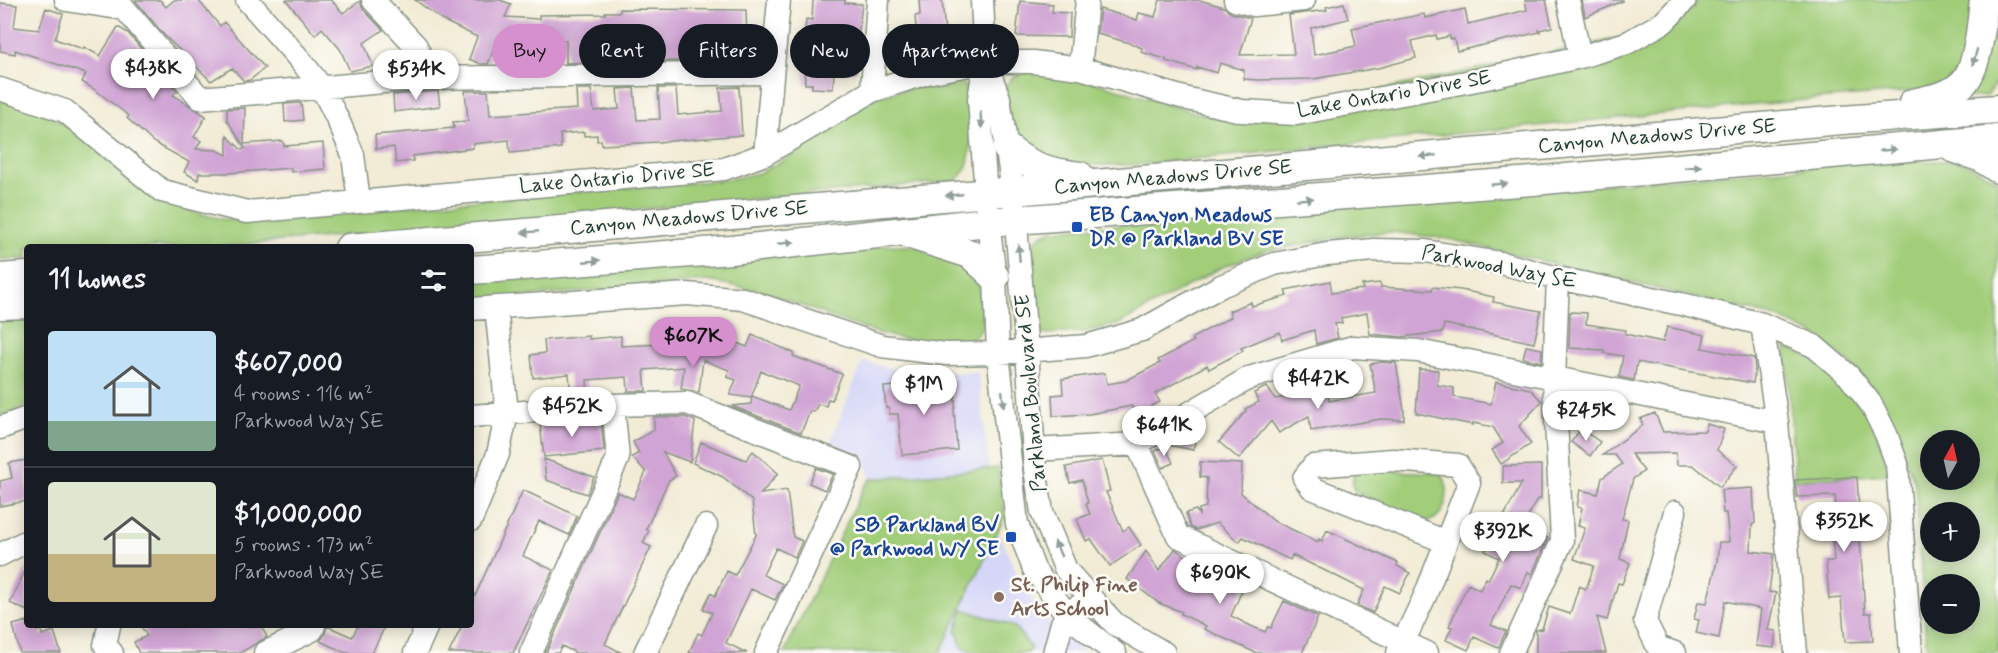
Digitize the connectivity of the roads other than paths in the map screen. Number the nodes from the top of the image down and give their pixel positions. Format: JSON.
{"nodes":[{"id":1,"x":66,"y":0,"type":"edge"},
{"id":2,"x":247,"y":0,"type":"edge"},
{"id":3,"x":373,"y":0,"type":"edge"},
{"id":4,"x":778,"y":0,"type":"edge"},
{"id":5,"x":878,"y":0,"type":"edge"},
{"id":6,"x":982,"y":0,"type":"edge"},
{"id":7,"x":1087,"y":0,"type":"edge"},
{"id":8,"x":1235,"y":0,"type":"edge"},
{"id":9,"x":1304,"y":0,"type":"edge"},
{"id":10,"x":1568,"y":0,"type":"edge"},
{"id":11,"x":1685,"y":0,"type":"edge"},
{"id":12,"x":1984,"y":0,"type":"edge"},
{"id":13,"x":776,"y":24,"type":"edge"},
{"id":14,"x":983,"y":24,"type":"edge"},
{"id":15,"x":1580,"y":57,"type":"junction"},
{"id":16,"x":1019,"y":62,"type":"edge"},
{"id":17,"x":1080,"y":68,"type":"junction"},
{"id":18,"x":678,"y":74,"type":"edge"},
{"id":19,"x":430,"y":78,"type":"junction"},
{"id":20,"x":771,"y":78,"type":"edge"},
{"id":21,"x":912,"y":78,"type":"edge"},
{"id":22,"x":982,"y":78,"type":"edge"},
{"id":23,"x":991,"y":78,"type":"edge"},
{"id":24,"x":322,"y":88,"type":"junction"},
{"id":25,"x":0,"y":89,"type":"edge"},
{"id":26,"x":872,"y":91,"type":"junction"},
{"id":27,"x":1998,"y":109,"type":"edge"},
{"id":28,"x":1842,"y":120,"type":"junction"},
{"id":29,"x":1998,"y":139,"type":"edge"},
{"id":30,"x":1945,"y":145,"type":"junction"},
{"id":31,"x":1007,"y":148,"type":"junction"},
{"id":32,"x":765,"y":154,"type":"junction"},
{"id":33,"x":1998,"y":169,"type":"edge"},
{"id":34,"x":1136,"y":182,"type":"junction"},
{"id":35,"x":999,"y":191,"type":"junction"},
{"id":36,"x":359,"y":201,"type":"junction"},
{"id":37,"x":1002,"y":221,"type":"junction"},
{"id":38,"x":901,"y":230,"type":"junction"},
{"id":39,"x":395,"y":244,"type":"edge"},
{"id":40,"x":474,"y":270,"type":"edge"},
{"id":41,"x":24,"y":276,"type":"edge"},
{"id":42,"x":0,"y":278,"type":"edge"},
{"id":43,"x":995,"y":278,"type":"junction"},
{"id":44,"x":1558,"y":278,"type":"junction"},
{"id":45,"x":24,"y":304,"type":"edge"},
{"id":46,"x":0,"y":305,"type":"edge"},
{"id":47,"x":496,"y":307,"type":"junction"},
{"id":48,"x":474,"y":309,"type":"edge"},
{"id":49,"x":1762,"y":324,"type":"junction"},
{"id":50,"x":1028,"y":351,"type":"junction"},
{"id":51,"x":998,"y":353,"type":"junction"},
{"id":52,"x":1554,"y":379,"type":"junction"},
{"id":53,"x":613,"y":405,"type":"junction"},
{"id":54,"x":507,"y":413,"type":"junction"},
{"id":55,"x":474,"y":416,"type":"edge"},
{"id":56,"x":24,"y":419,"type":"edge"},
{"id":57,"x":1777,"y":422,"type":"junction"},
{"id":58,"x":0,"y":428,"type":"edge"},
{"id":59,"x":1137,"y":444,"type":"junction"},
{"id":60,"x":1034,"y":450,"type":"junction"},
{"id":61,"x":1675,"y":512,"type":"dead end"},
{"id":62,"x":474,"y":513,"type":"edge"},
{"id":63,"x":706,"y":526,"type":"dead end"},
{"id":64,"x":1446,"y":542,"type":"junction"},
{"id":65,"x":24,"y":543,"type":"edge"},
{"id":66,"x":0,"y":555,"type":"edge"},
{"id":67,"x":1090,"y":597,"type":"junction"},
{"id":68,"x":1068,"y":615,"type":"junction"},
{"id":69,"x":109,"y":628,"type":"edge"},
{"id":70,"x":313,"y":628,"type":"edge"},
{"id":71,"x":425,"y":628,"type":"edge"},
{"id":72,"x":1401,"y":648,"type":"edge"},
{"id":73,"x":112,"y":653,"type":"edge"},
{"id":74,"x":265,"y":653,"type":"edge"},
{"id":75,"x":415,"y":653,"type":"edge"},
{"id":76,"x":531,"y":653,"type":"edge"},
{"id":77,"x":645,"y":653,"type":"edge"},
{"id":78,"x":766,"y":653,"type":"edge"},
{"id":79,"x":1054,"y":653,"type":"edge"},
{"id":80,"x":1115,"y":653,"type":"edge"},
{"id":81,"x":1164,"y":653,"type":"edge"},
{"id":82,"x":1427,"y":653,"type":"edge"},
{"id":83,"x":1511,"y":653,"type":"edge"},
{"id":84,"x":1675,"y":653,"type":"edge"},
{"id":85,"x":1796,"y":653,"type":"edge"},
{"id":86,"x":1911,"y":653,"type":"edge"}],
"edges":[{"from":1,"to":24,"type":"street"},
{"from":2,"to":24,"type":"street"},
{"from":3,"to":19,"type":"street"},
{"from":4,"to":13,"type":"street"},
{"from":5,"to":26,"type":"street"},
{"from":6,"to":14,"type":"street"},
{"from":7,"to":17,"type":"street"},
{"from":8,"to":9,"type":"street"},
{"from":10,"to":15,"type":"street"},
{"from":11,"to":15,"type":"street","name":"Lake Ontario Drive SE"},
{"from":12,"to":28,"type":"main road","one_way":true},
{"from":15,"to":17,"type":"street","name":"Lake Ontario Drive SE"},
{"from":16,"to":17,"type":"street","name":"Lake Ontario Drive SE"},
{"from":18,"to":19,"type":"street"},
{"from":19,"to":24,"type":"street"},
{"from":20,"to":32,"type":"street"},
{"from":21,"to":26,"type":"street","name":"Lake Ontario Drive SE"},
{"from":22,"to":35,"type":"street","one_way":true},
{"from":23,"to":31,"type":"street"},
{"from":24,"to":36,"type":"street"},
{"from":25,"to":36,"type":"street","name":"Lake Ontario Drive SE"},
{"from":26,"to":32,"type":"street","name":"Lake Ontario Drive SE"},
{"from":27,"to":28,"type":"main road","name":"Canyon Meadows Drive SE"},
{"from":28,"to":34,"type":"main road","name":"Canyon Meadows Drive SE","one_way":true},
{"from":29,"to":30,"type":"main road","name":"Canyon Meadows Drive SE"},
{"from":30,"to":33,"type":"main road"},
{"from":37,"to":30,"type":"main road","name":"Canyon Meadows Drive SE","one_way":true},
{"from":31,"to":34,"type":"main road"},
{"from":31,"to":35,"type":"street"},
{"from":32,"to":36,"type":"street","name":"Lake Ontario Drive SE"},
{"from":34,"to":35,"type":"main road","name":"Canyon Meadows Drive SE"},
{"from":35,"to":37,"type":"street","name":"Parkland Boulevard SE"},
{"from":35,"to":39,"type":"main road","name":"Canyon Meadows Drive SE","one_way":true},
{"from":37,"to":38,"type":"main road","name":"Canyon Meadows Drive SE"},
{"from":37,"to":43,"type":"street","name":"Parkland Boulevard SE"},
{"from":50,"to":37,"type":"street","name":"Parkland Boulevard SE","one_way":true},
{"from":40,"to":38,"type":"main road","name":"Canyon Meadows Drive SE","one_way":true},
{"from":38,"to":43,"type":"main road"},
{"from":41,"to":42,"type":"main road"},
{"from":43,"to":51,"type":"street","name":"Parkland Boulevard SE"},
{"from":44,"to":49,"type":"street","name":"Parkwood Way SE"},
{"from":44,"to":50,"type":"street","name":"Parkwood Way SE"},
{"from":44,"to":52,"type":"street"},
{"from":45,"to":46,"type":"main road"},
{"from":47,"to":48,"type":"street","name":"Parkwood Way SE"},
{"from":47,"to":51,"type":"street","name":"Parkwood Way SE"},
{"from":47,"to":54,"type":"street"},
{"from":49,"to":57,"type":"street"},
{"from":49,"to":86,"type":"street","name":"Parkwood Way SE"},
{"from":50,"to":51,"type":"street","name":"Parkwood Way SE"},
{"from":50,"to":60,"type":"street","name":"Parkland Boulevard SE"},
{"from":51,"to":68,"type":"street","name":"Parkland Boulevard SE","one_way":true},
{"from":52,"to":57,"type":"street"},
{"from":52,"to":59,"type":"street"},
{"from":52,"to":83,"type":"street"},
{"from":53,"to":54,"type":"street"},
{"from":53,"to":76,"type":"street"},
{"from":53,"to":78,"type":"street"},
{"from":54,"to":55,"type":"street"},
{"from":54,"to":62,"type":"street"},
{"from":56,"to":58,"type":"street"},
{"from":57,"to":85,"type":"street"},
{"from":59,"to":60,"type":"street"},
{"from":59,"to":72,"type":"street"},
{"from":67,"to":60,"type":"street","name":"Parkland Boulevard SE","one_way":true},
{"from":61,"to":84,"type":"street"},
{"from":63,"to":77,"type":"street"},
{"from":64,"to":64,"type":"street"},
{"from":64,"to":72,"type":"street"},
{"from":65,"to":66,"type":"street"},
{"from":67,"to":68,"type":"street"},
{"from":67,"to":81,"type":"street","name":"Parkland Boulevard SE"},
{"from":68,"to":79,"type":"street"},
{"from":68,"to":80,"type":"street","name":"Parkland Boulevard SE"},
{"from":69,"to":73,"type":"street"},
{"from":70,"to":74,"type":"street"},
{"from":71,"to":75,"type":"street"},
{"from":72,"to":82,"type":"street"}]}
